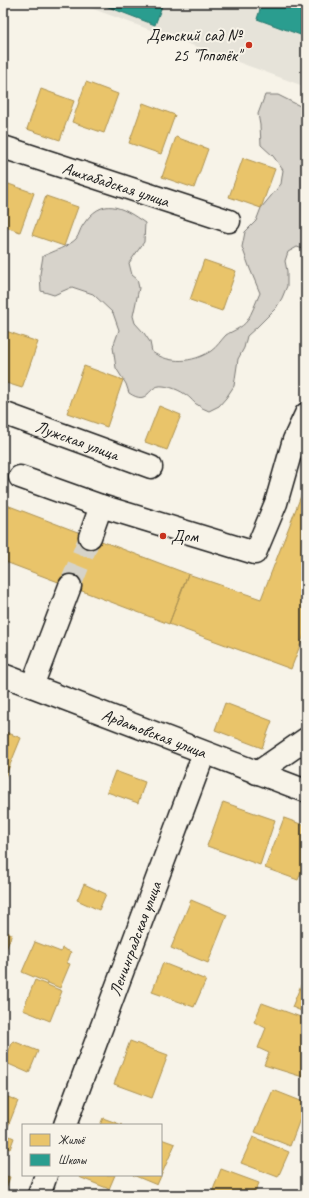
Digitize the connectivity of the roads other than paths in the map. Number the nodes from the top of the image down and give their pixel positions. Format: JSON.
{"nodes":[{"id":1,"x":3,"y":147,"type":"edge"},
{"id":2,"x":229,"y":221,"type":"dead end"},
{"id":3,"x":3,"y":413,"type":"edge"},
{"id":4,"x":306,"y":414,"type":"edge"},
{"id":5,"x":151,"y":467,"type":"dead end"},
{"id":6,"x":20,"y":477,"type":"dead end"},
{"id":7,"x":101,"y":506,"type":"junction"},
{"id":8,"x":90,"y":536,"type":"tunnel mouth"},
{"id":9,"x":70,"y":586,"type":"tunnel mouth"},
{"id":10,"x":3,"y":675,"type":"edge"},
{"id":11,"x":32,"y":686,"type":"junction"},
{"id":12,"x":306,"y":739,"type":"edge"},
{"id":13,"x":204,"y":753,"type":"junction"},
{"id":14,"x":257,"y":772,"type":"junction"},
{"id":15,"x":306,"y":791,"type":"edge"},
{"id":16,"x":65,"y":1124,"type":"edge"},
{"id":17,"x":46,"y":1176,"type":"edge"},
{"id":18,"x":39,"y":1195,"type":"edge"}],
"edges":[{"from":1,"to":2,"type":"street","name":"Ашхабадская улица"},
{"from":3,"to":5,"type":"street","name":"Лужская улица"},
{"from":4,"to":7,"type":"street"},
{"from":6,"to":7,"type":"street"},
{"from":7,"to":8,"type":"street"},
{"from":9,"to":11,"type":"street"},
{"from":10,"to":11,"type":"street","name":"Ардатовская улица"},
{"from":11,"to":13,"type":"street","name":"Ардатовская улица"},
{"from":12,"to":14,"type":"street"},
{"from":13,"to":14,"type":"street","name":"Ардатовская улица"},
{"from":13,"to":16,"type":"street","name":"Ленинградская улица"},
{"from":14,"to":15,"type":"street","name":"Ардатовская улица"},
{"from":17,"to":18,"type":"street"}]}
